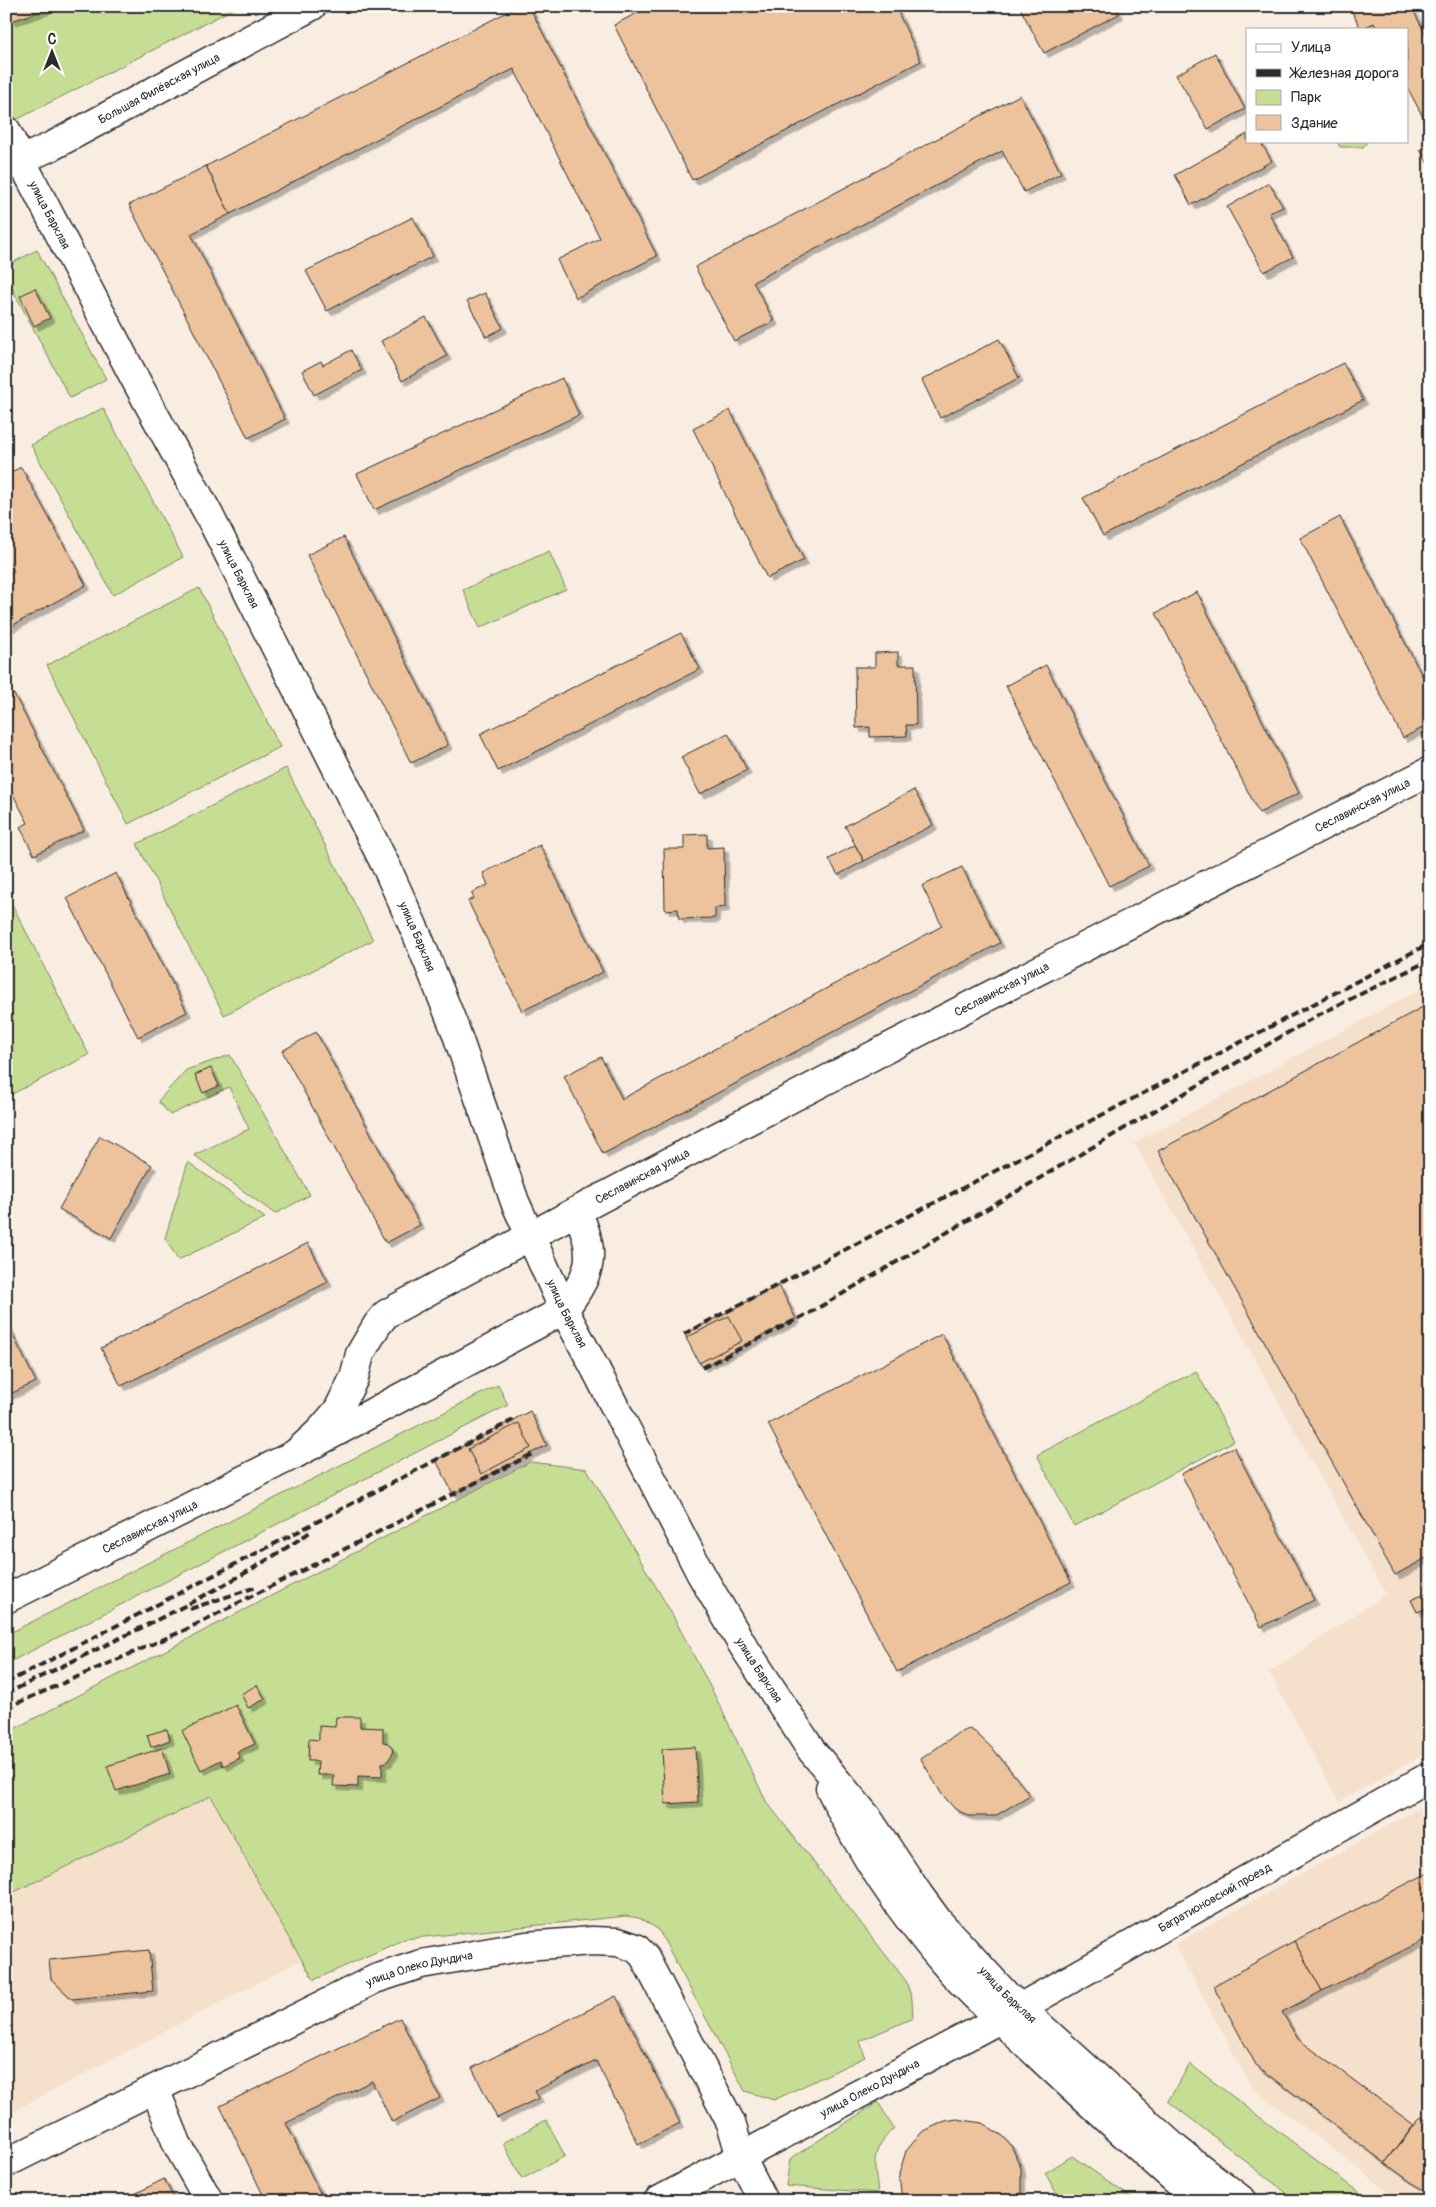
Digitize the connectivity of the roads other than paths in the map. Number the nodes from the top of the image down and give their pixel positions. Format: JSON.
{"nodes":[{"id":1,"x":312,"y":6,"type":"edge"},
{"id":2,"x":6,"y":130,"type":"edge"},
{"id":3,"x":13,"y":163,"type":"edge"},
{"id":4,"x":1430,"y":771,"type":"edge"},
{"id":5,"x":577,"y":1211,"type":"junction"},
{"id":6,"x":530,"y":1236,"type":"junction"},
{"id":7,"x":564,"y":1310,"type":"junction"},
{"id":8,"x":295,"y":1454,"type":"junction"},
{"id":9,"x":6,"y":1599,"type":"edge"},
{"id":10,"x":1430,"y":1776,"type":"edge"},
{"id":11,"x":1010,"y":2013,"type":"junction"},
{"id":12,"x":155,"y":2089,"type":"junction"},
{"id":13,"x":741,"y":2157,"type":"junction"},
{"id":14,"x":6,"y":2163,"type":"edge"},
{"id":15,"x":208,"y":2201,"type":"edge"},
{"id":16,"x":658,"y":2201,"type":"edge"},
{"id":17,"x":763,"y":2201,"type":"edge"},
{"id":18,"x":1199,"y":2201,"type":"edge"},
{"id":19,"x":1243,"y":2201,"type":"edge"}],
"edges":[{"from":1,"to":3,"type":"street","name":"Большая Филёвская улица"},
{"from":2,"to":3,"type":"street","name":"улица Барклая"},
{"from":3,"to":6,"type":"street","name":"улица Барклая"},
{"from":4,"to":5,"type":"street","name":"Сеславинская улица"},
{"from":5,"to":6,"type":"street","name":"Сеславинская улица"},
{"from":5,"to":7,"type":"street","name":"Сеславинская улица"},
{"from":6,"to":7,"type":"street","name":"улица Барклая"},
{"from":6,"to":8,"type":"street","name":"Сеславинская улица"},
{"from":7,"to":8,"type":"street","name":"Сеславинская улица"},
{"from":7,"to":11,"type":"street","name":"улица Барклая","bridge":true},
{"from":8,"to":9,"type":"street","name":"Сеславинская улица"},
{"from":10,"to":11,"type":"street","name":"Багратионовский проезд"},
{"from":11,"to":13,"type":"street","name":"улица Олеко Дундича"},
{"from":11,"to":18,"type":"street","name":"улица Барклая"},
{"from":11,"to":19,"type":"street","name":"улица Барклая"},
{"from":12,"to":13,"type":"street","name":"улица Олеко Дундича"},
{"from":12,"to":14,"type":"street","name":"улица Олеко Дундича"},
{"from":12,"to":15,"type":"street"},
{"from":13,"to":16,"type":"street"},
{"from":13,"to":17,"type":"street","name":"улица Олеко Дундича"}]}
